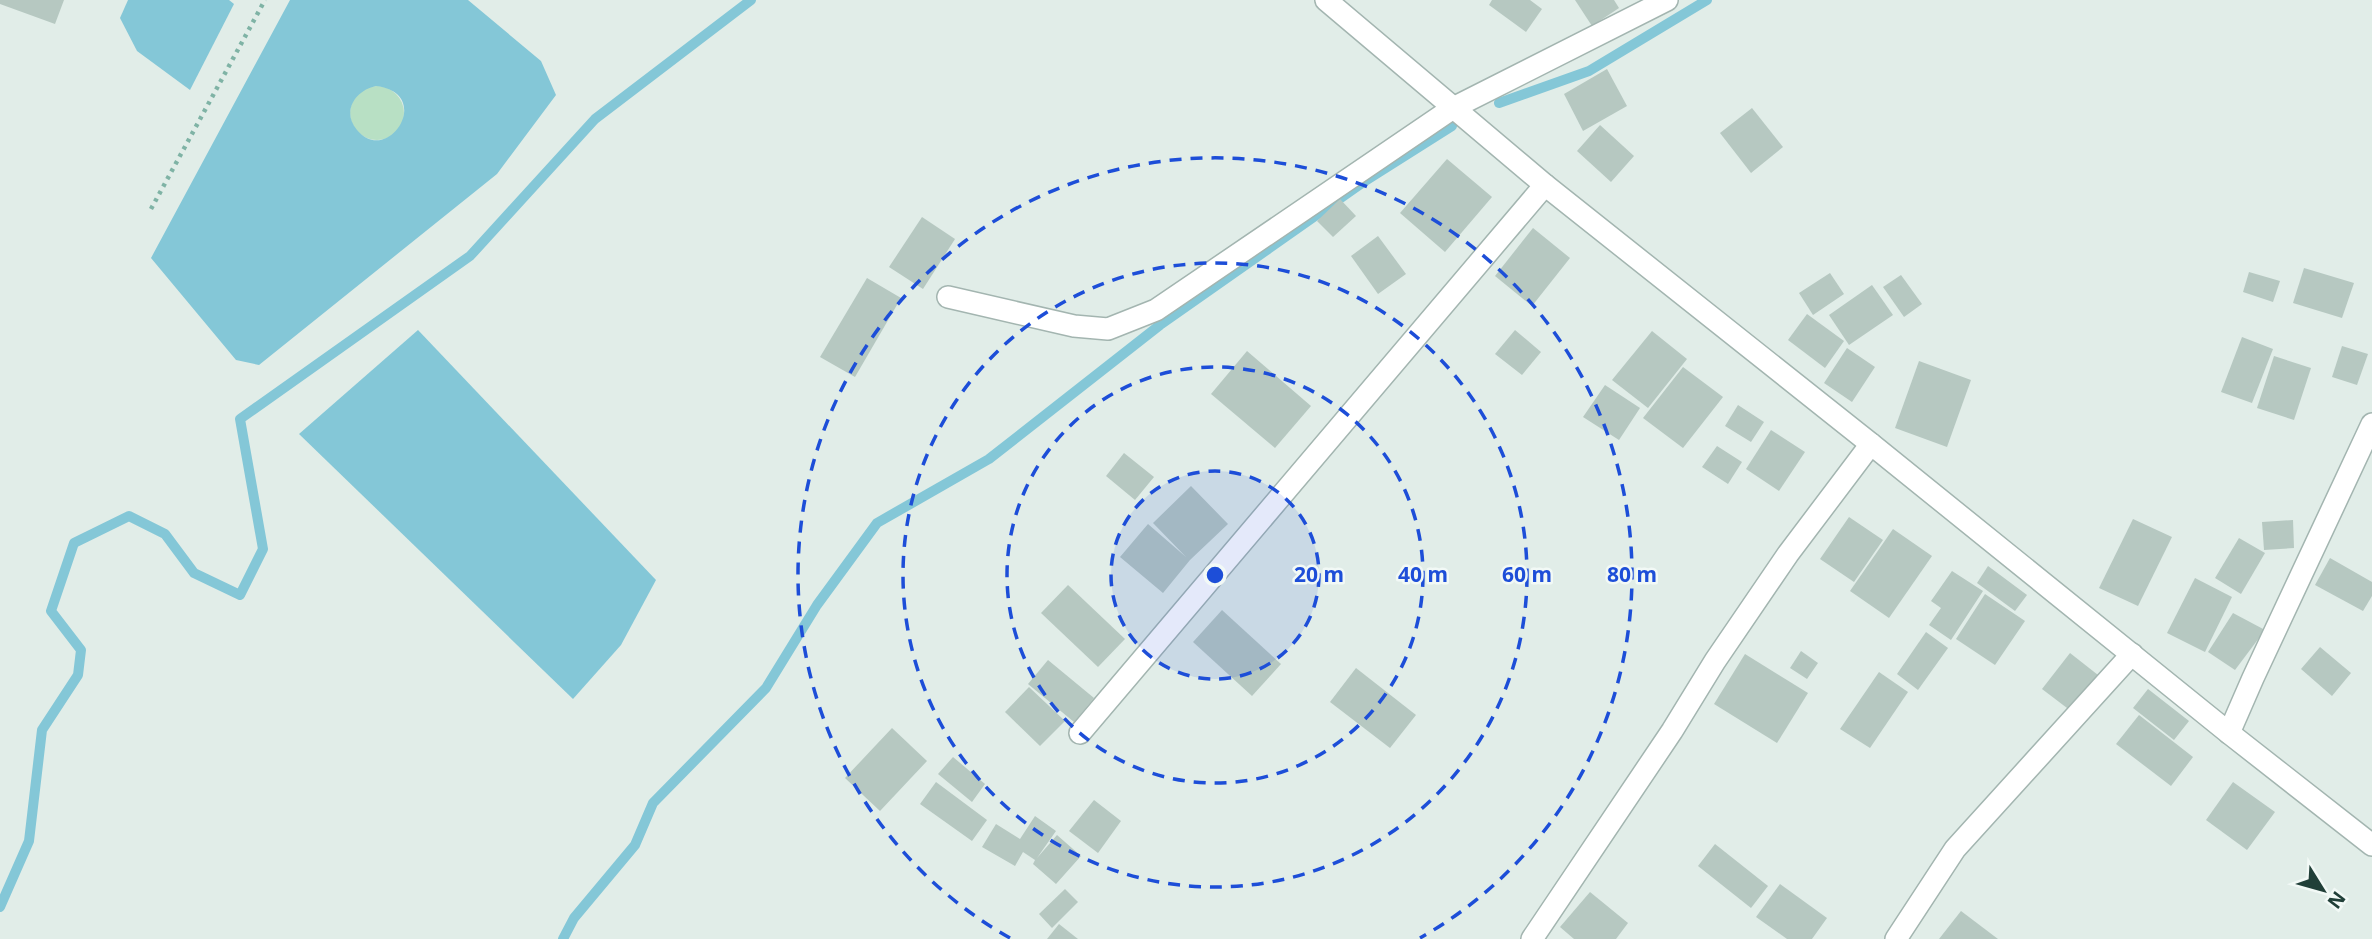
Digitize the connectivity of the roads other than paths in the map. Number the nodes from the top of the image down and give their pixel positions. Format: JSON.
{"nodes":[{"id":1,"x":1326,"y":0,"type":"edge"},
{"id":2,"x":1667,"y":0,"type":"edge"},
{"id":3,"x":1453,"y":108,"type":"junction"},
{"id":4,"x":1545,"y":185,"type":"junction"},
{"id":5,"x":948,"y":297,"type":"dead end"},
{"id":6,"x":2372,"y":424,"type":"edge"},
{"id":7,"x":1871,"y":444,"type":"junction"},
{"id":8,"x":2132,"y":654,"type":"junction"},
{"id":9,"x":1080,"y":733,"type":"dead end"},
{"id":10,"x":2229,"y":733,"type":"junction"},
{"id":11,"x":2372,"y":845,"type":"edge"},
{"id":12,"x":1532,"y":939,"type":"edge"},
{"id":13,"x":1896,"y":939,"type":"edge"}],
"edges":[{"from":1,"to":3,"type":"street"},
{"from":2,"to":3,"type":"street"},
{"from":3,"to":4,"type":"street"},
{"from":3,"to":5,"type":"street"},
{"from":4,"to":7,"type":"street"},
{"from":4,"to":9,"type":"street"},
{"from":6,"to":10,"type":"street"},
{"from":7,"to":8,"type":"street"},
{"from":7,"to":12,"type":"street"},
{"from":8,"to":10,"type":"street"},
{"from":8,"to":13,"type":"street"},
{"from":10,"to":11,"type":"street"}]}
